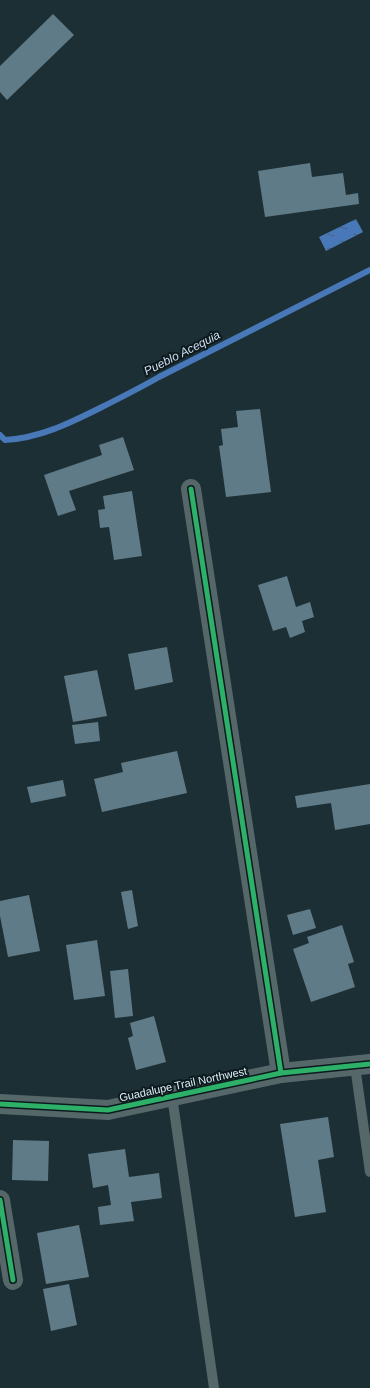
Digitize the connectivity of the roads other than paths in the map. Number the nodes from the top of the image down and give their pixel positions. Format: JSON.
{"nodes":[{"id":1,"x":190,"y":489,"type":"dead end"},
{"id":2,"x":363,"y":1065,"type":"edge"},
{"id":3,"x":281,"y":1073,"type":"junction"},
{"id":4,"x":172,"y":1096,"type":"junction"},
{"id":5,"x":0,"y":1105,"type":"edge"},
{"id":6,"x":370,"y":1172,"type":"edge"},
{"id":7,"x":0,"y":1200,"type":"edge"},
{"id":8,"x":13,"y":1280,"type":"dead end"},
{"id":9,"x":214,"y":1388,"type":"edge"}],
"edges":[{"from":1,"to":3,"type":"street"},
{"from":2,"to":3,"type":"street","name":"Guadalupe Trail Northwest"},
{"from":2,"to":6,"type":"lane"},
{"from":3,"to":4,"type":"street","name":"Guadalupe Trail Northwest"},
{"from":4,"to":5,"type":"street","name":"Guadalupe Trail Northwest"},
{"from":4,"to":9,"type":"lane"},
{"from":7,"to":8,"type":"street"}]}
